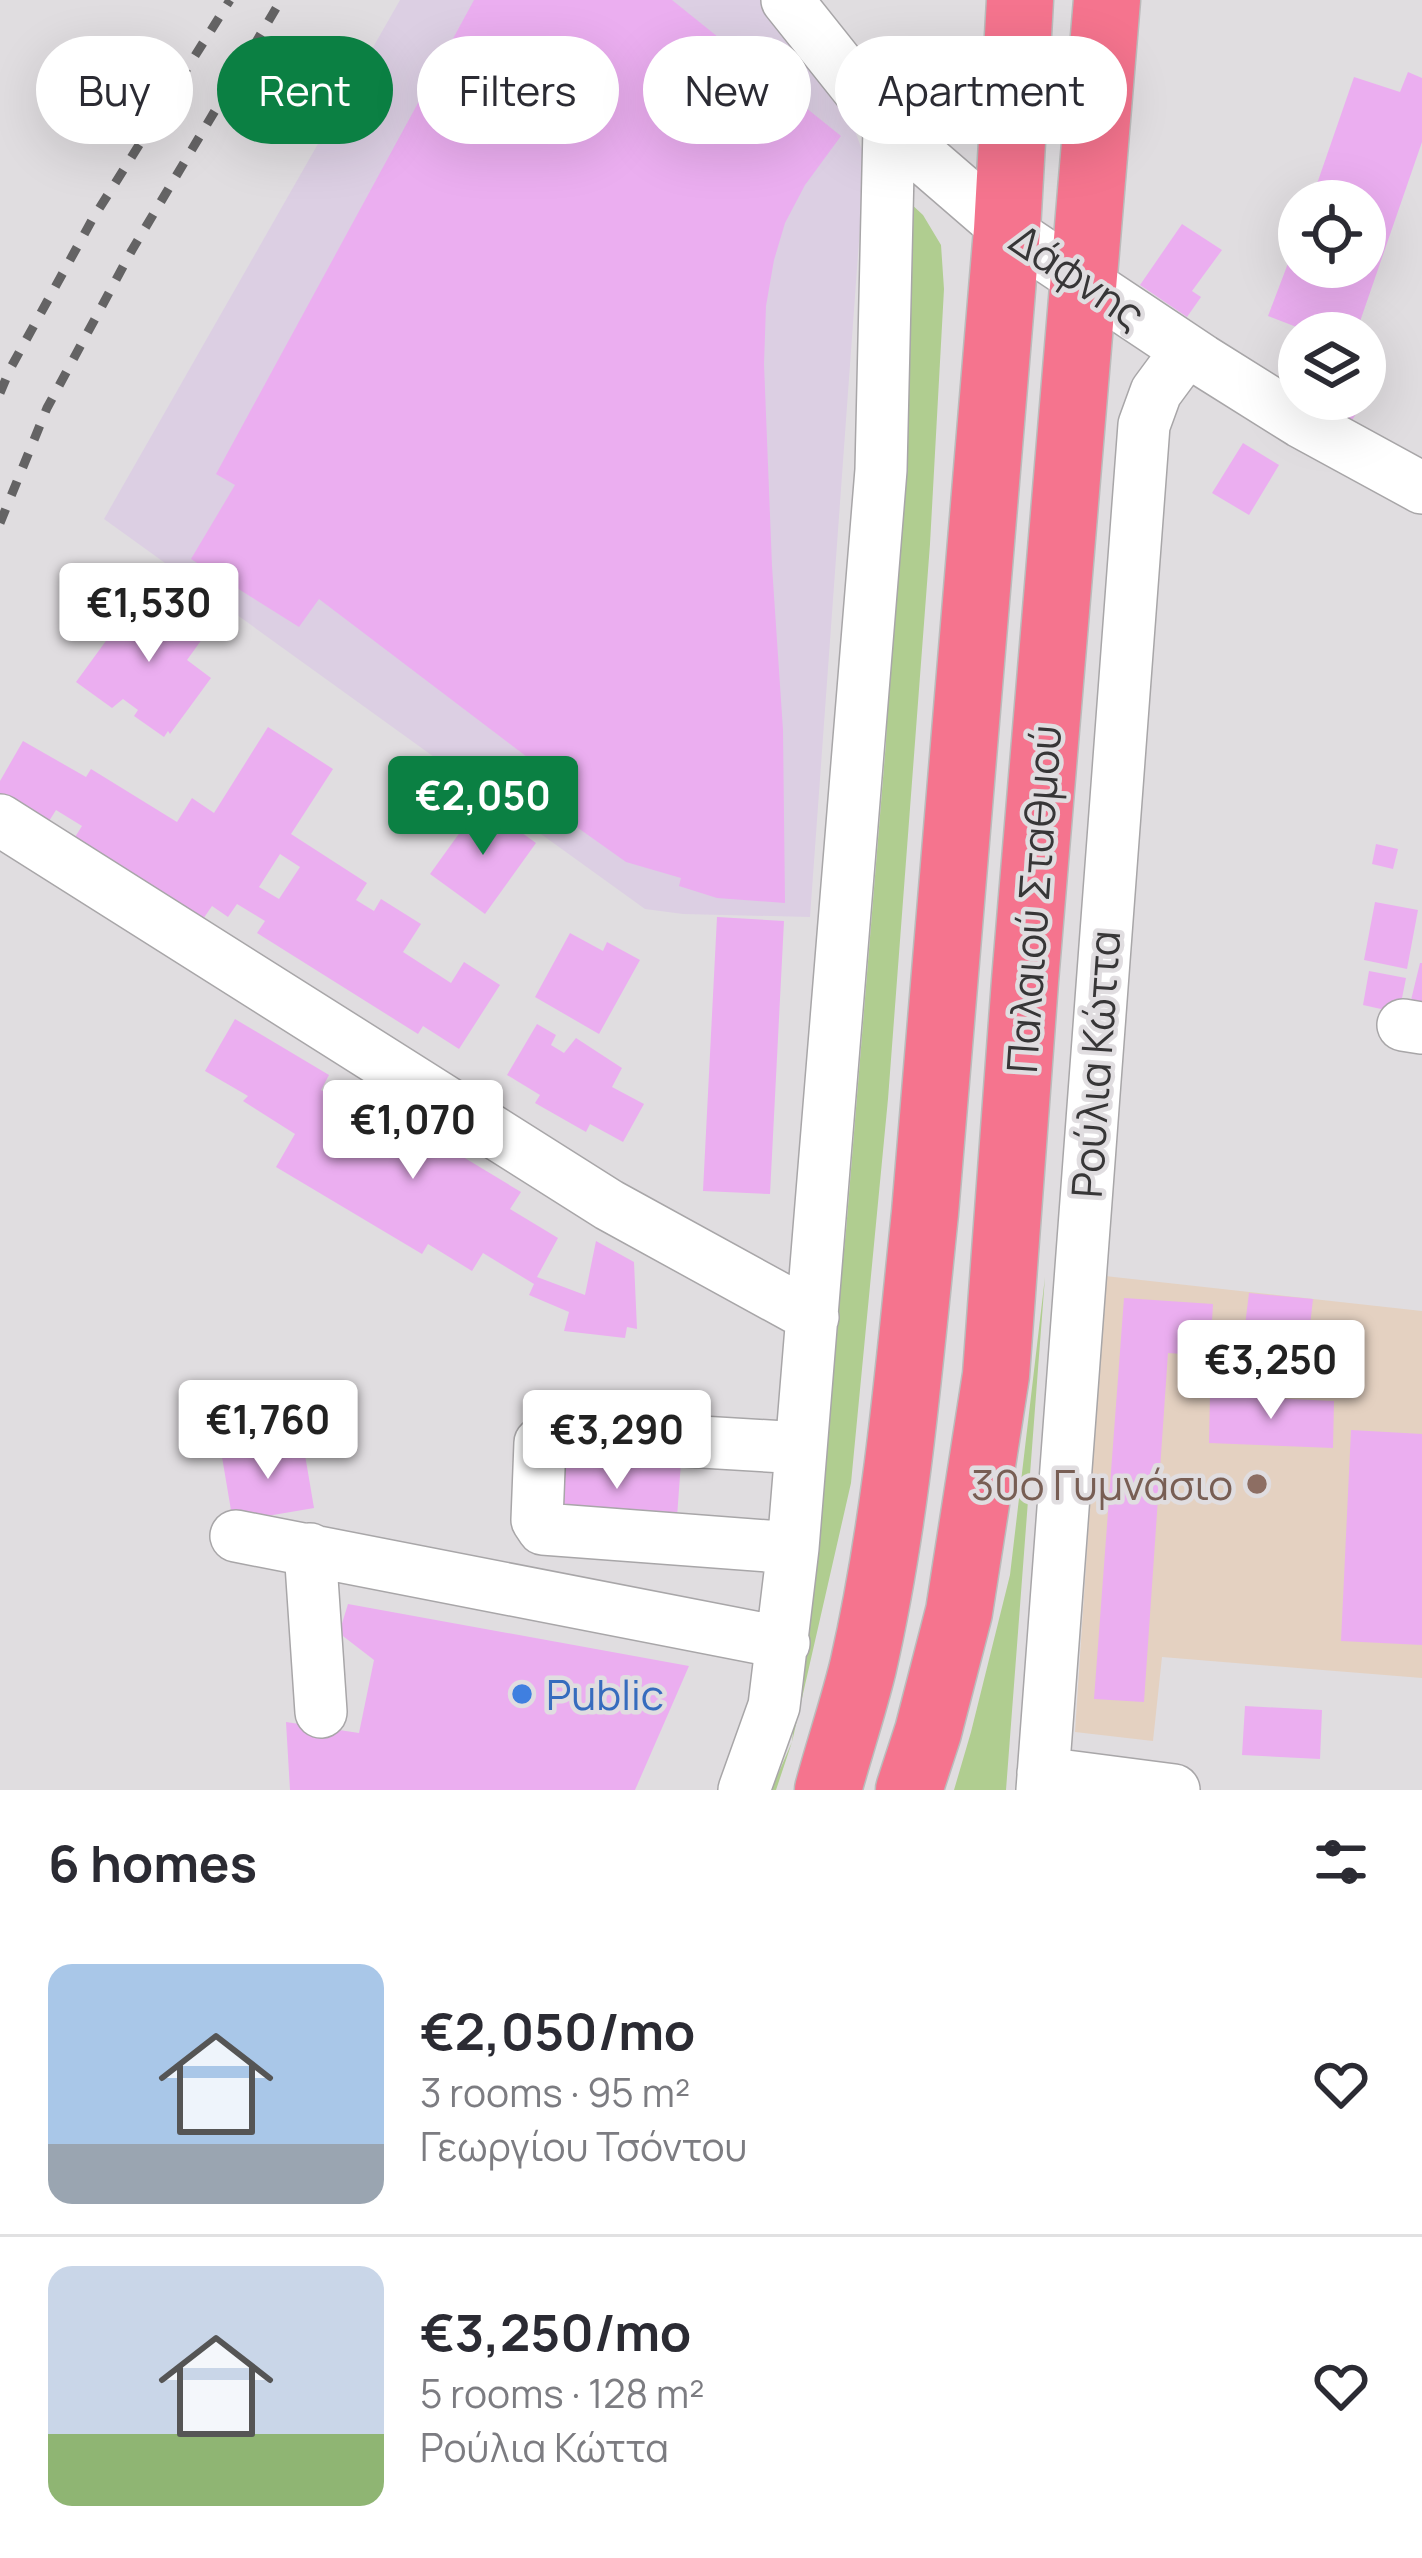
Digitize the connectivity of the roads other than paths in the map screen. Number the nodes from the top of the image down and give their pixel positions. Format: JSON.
{"nodes":[{"id":1,"x":787,"y":0,"type":"edge"},
{"id":2,"x":1020,"y":0,"type":"edge"},
{"id":3,"x":1107,"y":0,"type":"edge"},
{"id":4,"x":835,"y":60,"type":"edge"},
{"id":5,"x":890,"y":144,"type":"edge"},
{"id":6,"x":908,"y":144,"type":"edge"},
{"id":7,"x":1007,"y":230,"type":"junction"},
{"id":8,"x":1085,"y":282,"type":"junction"},
{"id":9,"x":1187,"y":350,"type":"junction"},
{"id":10,"x":1422,"y":488,"type":"edge"},
{"id":11,"x":0,"y":820,"type":"edge"},
{"id":12,"x":813,"y":1317,"type":"junction"},
{"id":13,"x":801,"y":1448,"type":"junction"},
{"id":14,"x":236,"y":1536,"type":"dead end"},
{"id":15,"x":793,"y":1548,"type":"junction"},
{"id":16,"x":310,"y":1549,"type":"junction"},
{"id":17,"x":784,"y":1643,"type":"junction"},
{"id":18,"x":321,"y":1712,"type":"dead end"},
{"id":19,"x":1043,"y":1782,"type":"edge"},
{"id":20,"x":744,"y":1790,"type":"edge"},
{"id":21,"x":828,"y":1790,"type":"edge"},
{"id":22,"x":909,"y":1790,"type":"edge"},
{"id":23,"x":1174,"y":1790,"type":"edge"}],
"edges":[{"from":1,"to":4,"type":"street","name":"Δάφνης"},
{"from":2,"to":7,"type":"highway","name":"Παλαιού Σταθμού"},
{"from":3,"to":8,"type":"highway","name":"Παλαιού Σταθμού"},
{"from":5,"to":12,"type":"street"},
{"from":6,"to":7,"type":"street","name":"Δάφνης"},
{"from":7,"to":8,"type":"street","name":"Δάφνης"},
{"from":7,"to":21,"type":"highway","name":"Παλαιού Σταθμού"},
{"from":8,"to":9,"type":"street","name":"Δάφνης"},
{"from":8,"to":22,"type":"highway","name":"Παλαιού Σταθμού"},
{"from":9,"to":10,"type":"street","name":"Δάφνης"},
{"from":9,"to":19,"type":"street","name":"Ρούλια Κώττα"},
{"from":11,"to":12,"type":"street"},
{"from":12,"to":13,"type":"street"},
{"from":13,"to":15,"type":"street"},
{"from":13,"to":15,"type":"street"},
{"from":14,"to":16,"type":"street"},
{"from":15,"to":17,"type":"street"},
{"from":16,"to":17,"type":"street"},
{"from":16,"to":18,"type":"street"},
{"from":17,"to":20,"type":"street"},
{"from":19,"to":23,"type":"street"}]}
